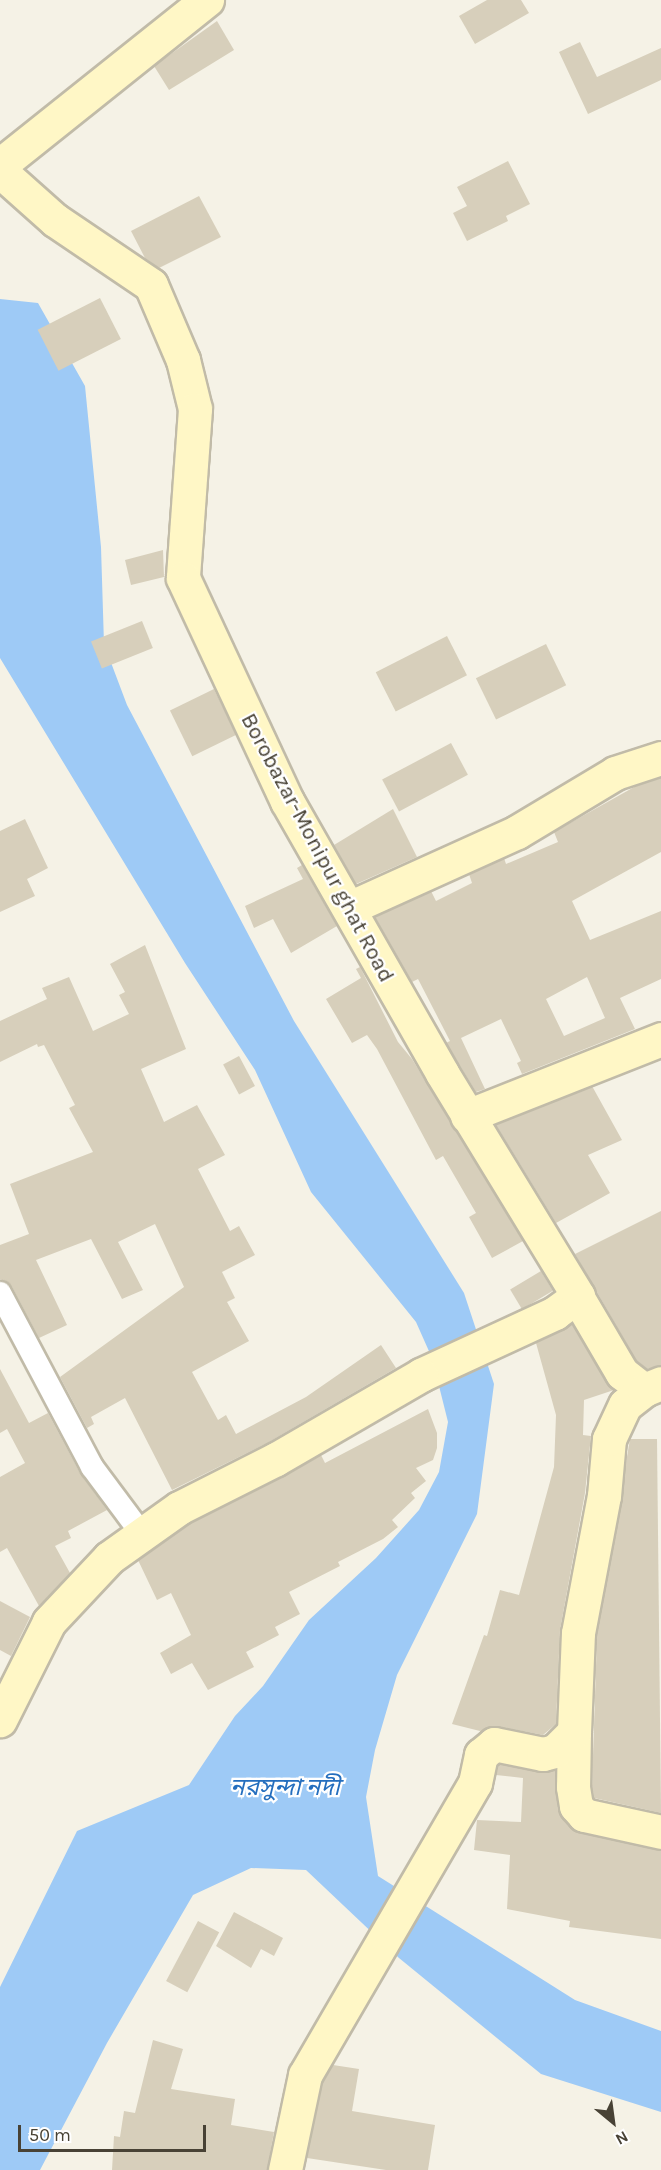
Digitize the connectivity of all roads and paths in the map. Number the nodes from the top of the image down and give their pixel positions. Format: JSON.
{"nodes":[{"id":1,"x":207,"y":0,"type":"edge"},
{"id":2,"x":0,"y":165,"type":"edge"},
{"id":3,"x":0,"y":171,"type":"edge"},
{"id":4,"x":661,"y":758,"type":"edge"},
{"id":5,"x":349,"y":908,"type":"junction"},
{"id":6,"x":661,"y":1039,"type":"edge"},
{"id":7,"x":468,"y":1116,"type":"junction"},
{"id":8,"x":0,"y":1293,"type":"edge"},
{"id":9,"x":578,"y":1298,"type":"junction"},
{"id":10,"x":652,"y":1386,"type":"edge"},
{"id":11,"x":142,"y":1534,"type":"junction"},
{"id":12,"x":0,"y":1720,"type":"edge"},
{"id":13,"x":574,"y":1732,"type":"junction"},
{"id":14,"x":661,"y":1832,"type":"edge"},
{"id":15,"x":285,"y":2170,"type":"edge"}],
"edges":[{"from":1,"to":2,"type":"street"},
{"from":3,"to":5,"type":"street","name":"Borobazar-Monipur ghat Road"},
{"from":4,"to":5,"type":"street"},
{"from":5,"to":7,"type":"street","name":"Borobazar-Monipur ghat Road"},
{"from":6,"to":7,"type":"street"},
{"from":7,"to":9,"type":"street","name":"Borobazar-Monipur ghat Road"},
{"from":8,"to":11,"type":"street"},
{"from":9,"to":10,"type":"street","name":"Borobazar-Monipur ghat Road"},
{"from":9,"to":11,"type":"street"},
{"from":10,"to":13,"type":"street"},
{"from":11,"to":12,"type":"street"},
{"from":13,"to":14,"type":"street"},
{"from":13,"to":15,"type":"street"}]}
